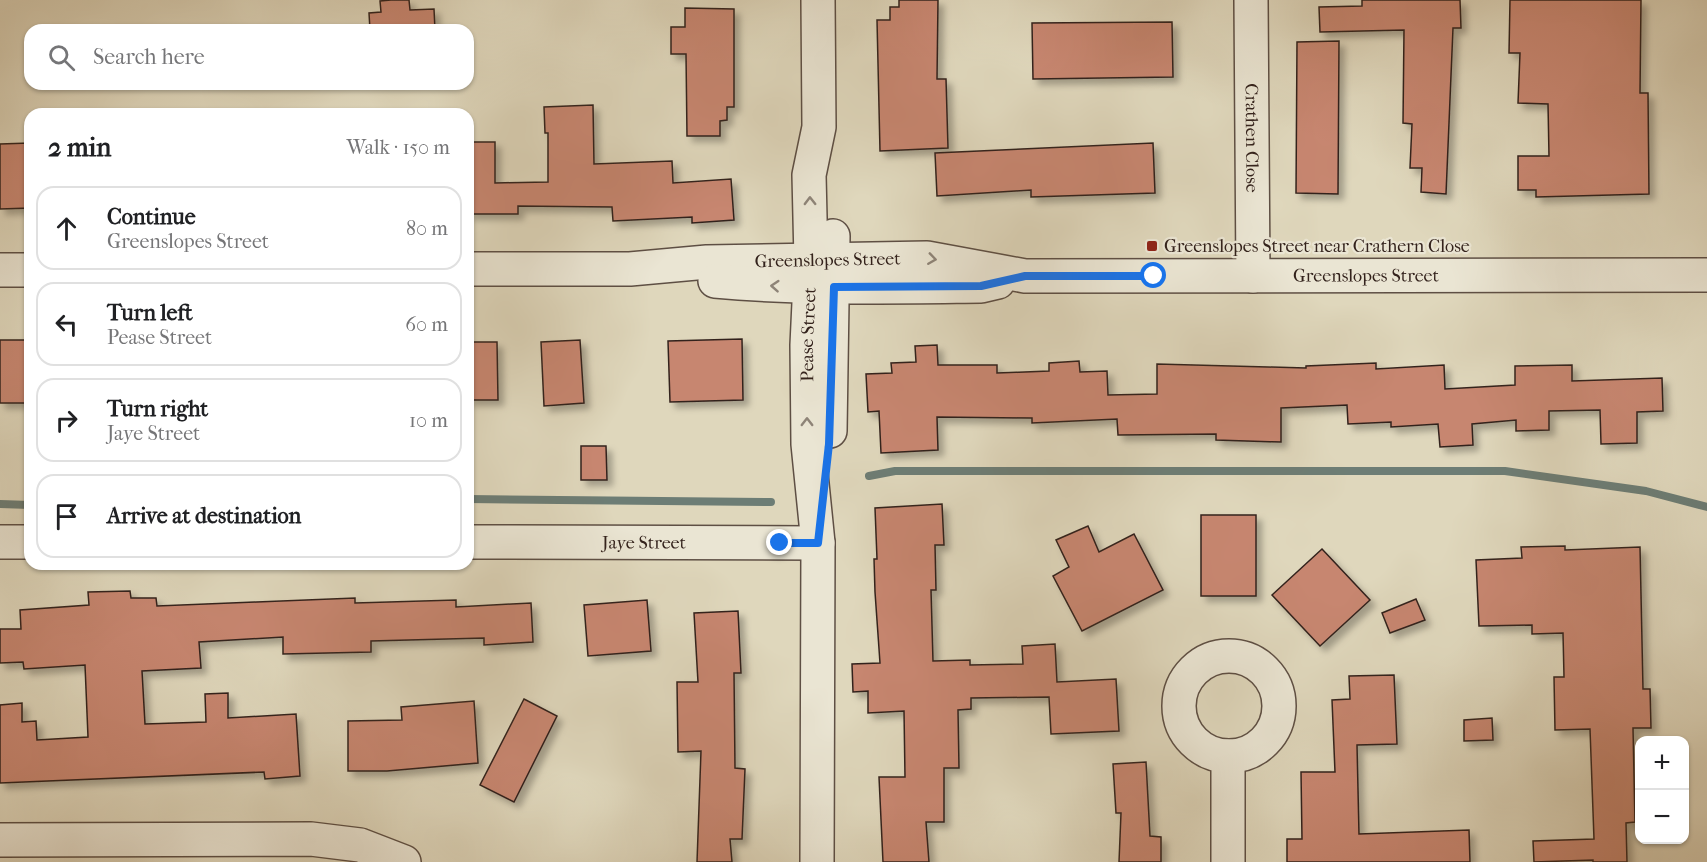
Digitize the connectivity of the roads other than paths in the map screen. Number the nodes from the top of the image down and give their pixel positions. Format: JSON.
{"nodes":[{"id":1,"x":818,"y":0,"type":"edge"},
{"id":2,"x":1251,"y":0,"type":"edge"},
{"id":3,"x":474,"y":269,"type":"edge"},
{"id":4,"x":0,"y":270,"type":"edge"},
{"id":5,"x":24,"y":270,"type":"edge"},
{"id":6,"x":822,"y":273,"type":"junction"},
{"id":7,"x":1707,"y":275,"type":"edge"},
{"id":8,"x":1253,"y":276,"type":"junction"},
{"id":9,"x":0,"y":542,"type":"edge"},
{"id":10,"x":24,"y":542,"type":"edge"},
{"id":11,"x":474,"y":543,"type":"edge"},
{"id":12,"x":818,"y":543,"type":"junction"},
{"id":13,"x":1228,"y":756,"type":"dead end"},
{"id":14,"x":0,"y":840,"type":"edge"},
{"id":15,"x":404,"y":862,"type":"edge"},
{"id":16,"x":817,"y":862,"type":"edge"},
{"id":17,"x":1228,"y":862,"type":"edge"}],
"edges":[{"from":1,"to":6,"type":"street","name":"Pease Street"},
{"from":2,"to":8,"type":"street","name":"Crathen Close"},
{"from":3,"to":6,"type":"street","name":"Greenslopes Street"},
{"from":4,"to":5,"type":"street"},
{"from":6,"to":8,"type":"street","name":"Greenslopes Street"},
{"from":6,"to":12,"type":"street","name":"Pease Street"},
{"from":7,"to":8,"type":"street","name":"Greenslopes Street"},
{"from":9,"to":10,"type":"street"},
{"from":11,"to":12,"type":"street","name":"Jaye Street"},
{"from":12,"to":16,"type":"street","name":"Pease Street"},
{"from":13,"to":17,"type":"street"},
{"from":14,"to":15,"type":"street"}]}
